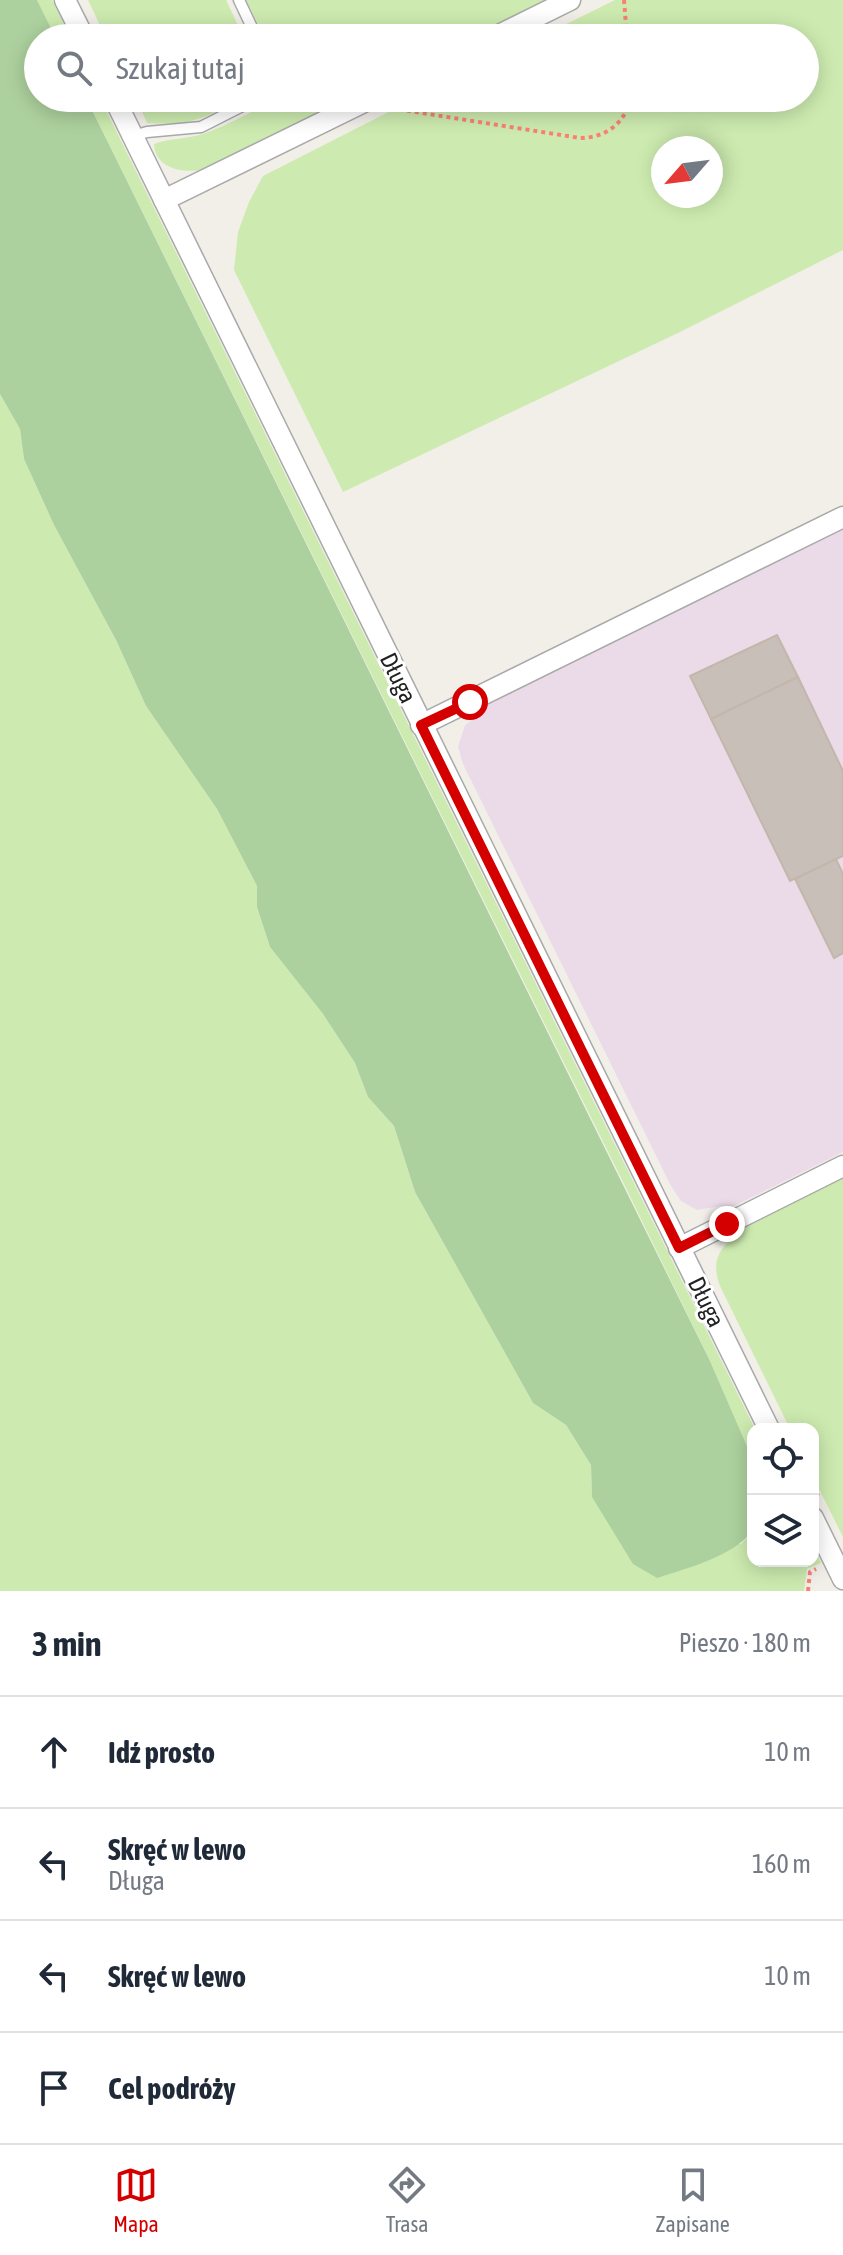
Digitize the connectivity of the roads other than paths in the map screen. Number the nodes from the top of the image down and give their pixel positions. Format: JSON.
{"nodes":[{"id":1,"x":65,"y":0,"type":"edge"},
{"id":2,"x":239,"y":0,"type":"edge"},
{"id":3,"x":570,"y":0,"type":"edge"},
{"id":4,"x":77,"y":24,"type":"edge"},
{"id":5,"x":250,"y":24,"type":"edge"},
{"id":6,"x":521,"y":24,"type":"edge"},
{"id":7,"x":121,"y":112,"type":"edge"},
{"id":8,"x":230,"y":112,"type":"edge"},
{"id":9,"x":343,"y":112,"type":"edge"},
{"id":10,"x":133,"y":136,"type":"junction"},
{"id":11,"x":164,"y":200,"type":"junction"},
{"id":12,"x":843,"y":517,"type":"edge"},
{"id":13,"x":421,"y":725,"type":"junction"},
{"id":14,"x":843,"y":1166,"type":"edge"},
{"id":15,"x":679,"y":1248,"type":"junction"},
{"id":16,"x":766,"y":1423,"type":"edge"},
{"id":17,"x":819,"y":1530,"type":"edge"},
{"id":18,"x":843,"y":1579,"type":"edge"}],
"edges":[{"from":1,"to":4,"type":"street"},
{"from":2,"to":5,"type":"lane"},
{"from":3,"to":6,"type":"street"},
{"from":7,"to":10,"type":"street","name":"Długa"},
{"from":8,"to":10,"type":"lane"},
{"from":9,"to":11,"type":"street"},
{"from":10,"to":11,"type":"street","name":"Długa"},
{"from":11,"to":13,"type":"street","name":"Długa"},
{"from":12,"to":13,"type":"street"},
{"from":13,"to":15,"type":"street","name":"Długa"},
{"from":14,"to":15,"type":"street"},
{"from":15,"to":16,"type":"street","name":"Długa"},
{"from":17,"to":18,"type":"street"}]}
